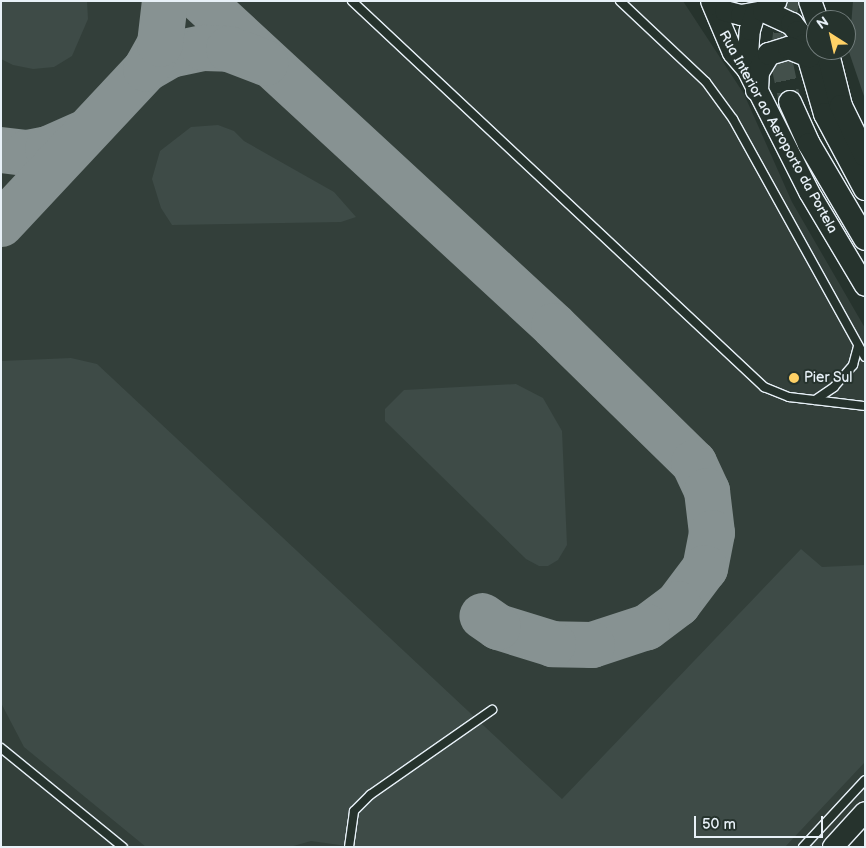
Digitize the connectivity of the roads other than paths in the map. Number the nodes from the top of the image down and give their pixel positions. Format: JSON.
{"nodes":[{"id":1,"x":352,"y":1,"type":"edge"},
{"id":2,"x":620,"y":1,"type":"edge"},
{"id":3,"x":712,"y":1,"type":"edge"},
{"id":4,"x":765,"y":9,"type":"edge"},
{"id":5,"x":806,"y":38,"type":"edge"},
{"id":6,"x":806,"y":52,"type":"edge"},
{"id":7,"x":822,"y":60,"type":"edge"},
{"id":8,"x":824,"y":60,"type":"edge"},
{"id":9,"x":746,"y":69,"type":"junction"},
{"id":10,"x":757,"y":90,"type":"junction"},
{"id":11,"x":790,"y":102,"type":"tunnel mouth"},
{"id":12,"x":865,"y":155,"type":"edge"},
{"id":13,"x":865,"y":189,"type":"edge"},
{"id":14,"x":865,"y":239,"type":"edge"},
{"id":15,"x":865,"y":286,"type":"edge"},
{"id":16,"x":858,"y":346,"type":"junction"},
{"id":17,"x":865,"y":358,"type":"edge"},
{"id":18,"x":815,"y":400,"type":"junction"},
{"id":19,"x":865,"y":406,"type":"edge"},
{"id":20,"x":492,"y":710,"type":"dead end"},
{"id":21,"x":1,"y":748,"type":"edge"},
{"id":22,"x":865,"y":780,"type":"edge"},
{"id":23,"x":865,"y":812,"type":"edge"},
{"id":24,"x":123,"y":847,"type":"edge"},
{"id":25,"x":349,"y":847,"type":"edge"},
{"id":26,"x":802,"y":847,"type":"edge"},
{"id":27,"x":832,"y":847,"type":"edge"}],
"edges":[{"from":1,"to":18,"type":"lane"},
{"from":2,"to":16,"type":"lane"},
{"from":3,"to":4,"type":"street"},
{"from":3,"to":9,"type":"street","name":"Rua Interior ao Aeroporto da Portela"},
{"from":4,"to":5,"type":"main road"},
{"from":4,"to":9,"type":"street"},
{"from":6,"to":10,"type":"main road"},
{"from":7,"to":13,"type":"main road"},
{"from":8,"to":12,"type":"main road"},
{"from":9,"to":10,"type":"street","name":"Rua Interior ao Aeroporto da Portela"},
{"from":10,"to":15,"type":"street","name":"Rua Interior ao Aeroporto da Portela"},
{"from":11,"to":14,"type":"main road"},
{"from":16,"to":17,"type":"lane"},
{"from":16,"to":18,"type":"lane"},
{"from":18,"to":19,"type":"lane"},
{"from":20,"to":25,"type":"lane"},
{"from":21,"to":24,"type":"lane"},
{"from":22,"to":26,"type":"lane"},
{"from":23,"to":27,"type":"street"}]}
